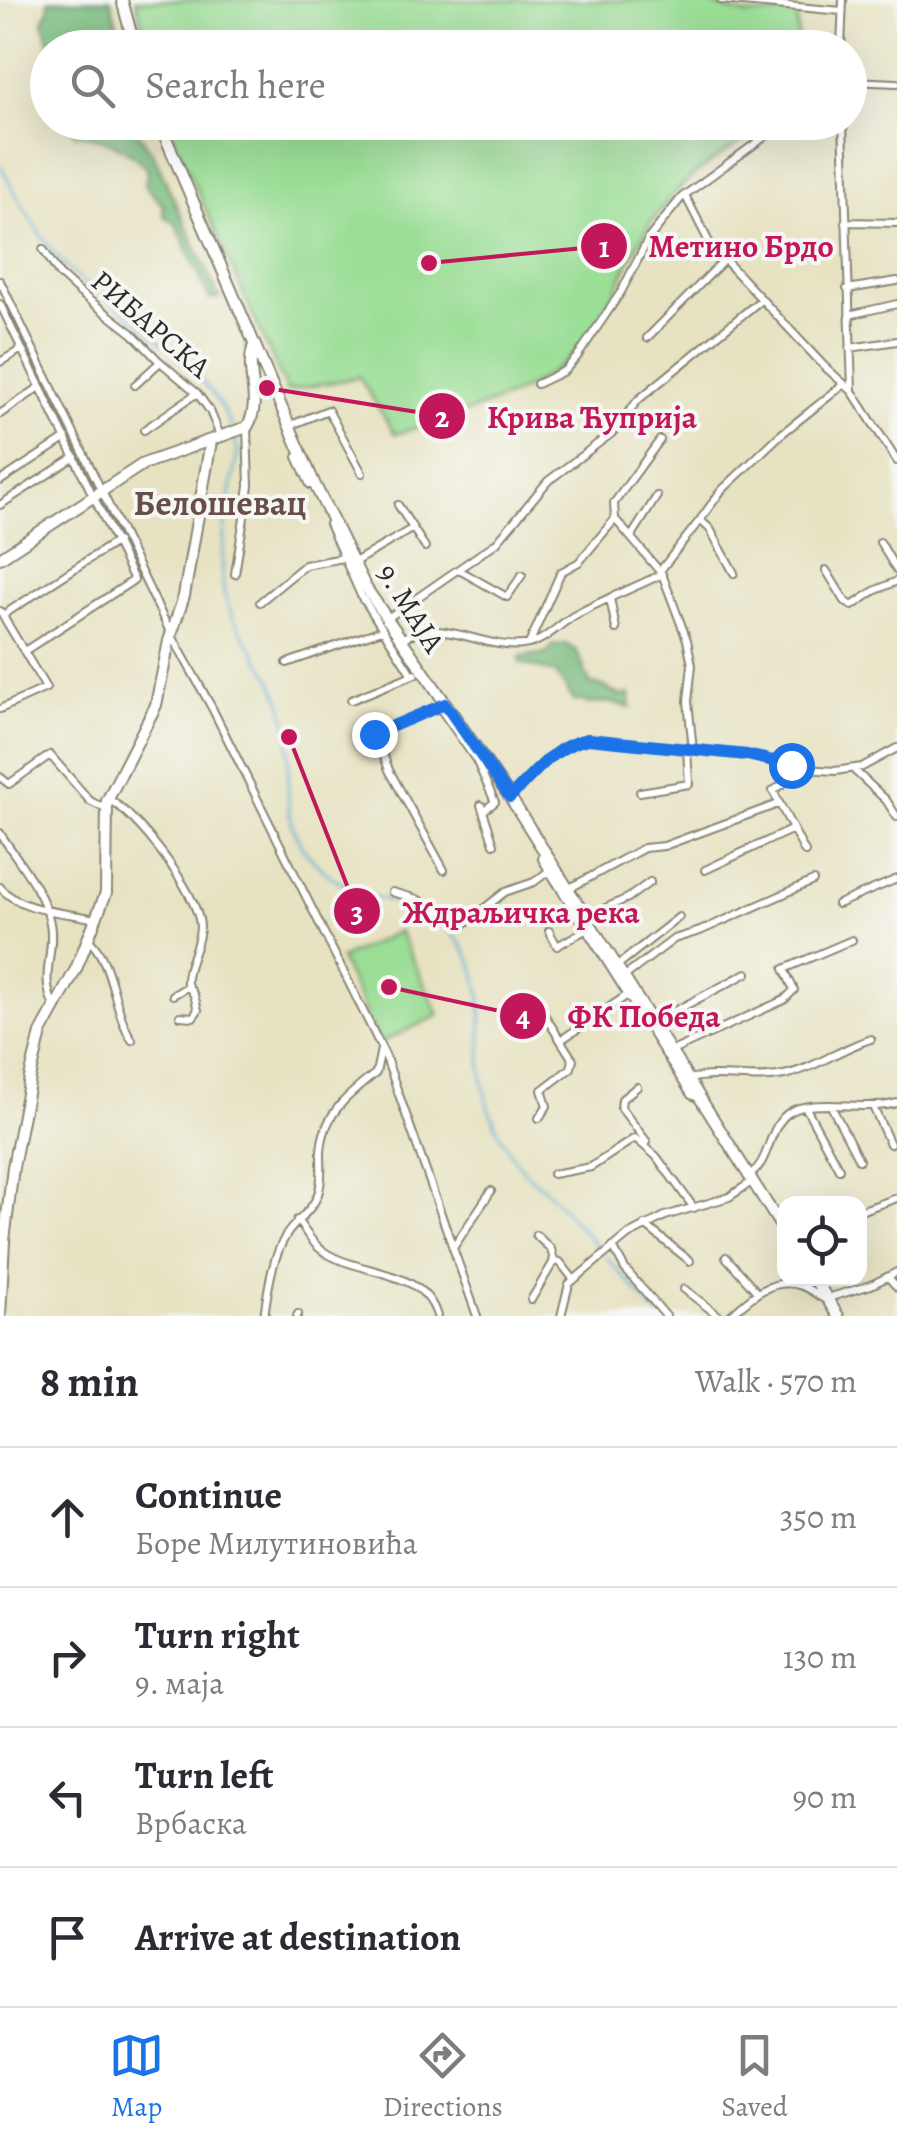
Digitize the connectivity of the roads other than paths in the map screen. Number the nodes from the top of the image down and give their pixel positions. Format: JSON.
{"nodes":[{"id":1,"x":122,"y":0,"type":"edge"},
{"id":2,"x":721,"y":0,"type":"edge"},
{"id":3,"x":843,"y":0,"type":"edge"},
{"id":4,"x":778,"y":2,"type":"edge"},
{"id":5,"x":842,"y":11,"type":"junction"},
{"id":6,"x":130,"y":30,"type":"edge"},
{"id":7,"x":841,"y":30,"type":"edge"},
{"id":8,"x":867,"y":82,"type":"edge"},
{"id":9,"x":897,"y":83,"type":"edge"},
{"id":10,"x":166,"y":140,"type":"edge"},
{"id":11,"x":760,"y":140,"type":"edge"},
{"id":12,"x":843,"y":140,"type":"edge"},
{"id":13,"x":685,"y":195,"type":"junction"},
{"id":14,"x":845,"y":222,"type":"junction"},
{"id":15,"x":897,"y":223,"type":"edge"},
{"id":16,"x":43,"y":249,"type":"dead end"},
{"id":17,"x":724,"y":260,"type":"junction"},
{"id":18,"x":0,"y":280,"type":"edge"},
{"id":19,"x":897,"y":280,"type":"edge"},
{"id":20,"x":848,"y":289,"type":"junction"},
{"id":21,"x":762,"y":299,"type":"junction"},
{"id":22,"x":0,"y":304,"type":"edge"},
{"id":23,"x":897,"y":304,"type":"edge"},
{"id":24,"x":848,"y":315,"type":"junction"},
{"id":25,"x":9,"y":322,"type":"junction"},
{"id":26,"x":0,"y":328,"type":"edge"},
{"id":27,"x":647,"y":338,"type":"dead end"},
{"id":28,"x":896,"y":344,"type":"edge"},
{"id":29,"x":254,"y":348,"type":"junction"},
{"id":30,"x":850,"y":348,"type":"junction"},
{"id":31,"x":22,"y":349,"type":"junction"},
{"id":32,"x":0,"y":362,"type":"edge"},
{"id":33,"x":160,"y":362,"type":"junction"},
{"id":34,"x":537,"y":384,"type":"dead end"},
{"id":35,"x":844,"y":384,"type":"junction"},
{"id":36,"x":135,"y":385,"type":"dead end"},
{"id":37,"x":40,"y":386,"type":"junction"},
{"id":38,"x":852,"y":391,"type":"junction"},
{"id":39,"x":198,"y":392,"type":"junction"},
{"id":40,"x":0,"y":414,"type":"edge"},
{"id":41,"x":290,"y":426,"type":"junction"},
{"id":42,"x":144,"y":430,"type":"dead end"},
{"id":43,"x":242,"y":430,"type":"junction"},
{"id":44,"x":66,"y":438,"type":"junction"},
{"id":45,"x":219,"y":439,"type":"junction"},
{"id":46,"x":660,"y":440,"type":"dead end"},
{"id":47,"x":196,"y":445,"type":"junction"},
{"id":48,"x":893,"y":448,"type":"edge"},
{"id":49,"x":75,"y":456,"type":"junction"},
{"id":50,"x":208,"y":457,"type":"junction"},
{"id":51,"x":296,"y":457,"type":"dead end"},
{"id":52,"x":897,"y":461,"type":"edge"},
{"id":53,"x":362,"y":473,"type":"dead end"},
{"id":54,"x":0,"y":481,"type":"edge"},
{"id":55,"x":312,"y":482,"type":"junction"},
{"id":56,"x":99,"y":493,"type":"junction"},
{"id":57,"x":657,"y":496,"type":"dead end"},
{"id":58,"x":398,"y":504,"type":"dead end"},
{"id":59,"x":0,"y":505,"type":"edge"},
{"id":60,"x":616,"y":518,"type":"junction"},
{"id":61,"x":700,"y":520,"type":"junction"},
{"id":62,"x":413,"y":528,"type":"junction"},
{"id":63,"x":631,"y":537,"type":"junction"},
{"id":64,"x":117,"y":541,"type":"junction"},
{"id":65,"x":880,"y":542,"type":"dead end"},
{"id":66,"x":425,"y":547,"type":"dead end"},
{"id":67,"x":0,"y":558,"type":"edge"},
{"id":68,"x":348,"y":560,"type":"junction"},
{"id":69,"x":896,"y":568,"type":"edge"},
{"id":70,"x":459,"y":570,"type":"junction"},
{"id":71,"x":826,"y":570,"type":"dead end"},
{"id":72,"x":661,"y":573,"type":"junction"},
{"id":73,"x":734,"y":573,"type":"dead end"},
{"id":74,"x":235,"y":574,"type":"dead end"},
{"id":75,"x":522,"y":575,"type":"dead end"},
{"id":76,"x":897,"y":581,"type":"edge"},
{"id":77,"x":610,"y":598,"type":"junction"},
{"id":78,"x":260,"y":602,"type":"dead end"},
{"id":79,"x":1,"y":613,"type":"edge"},
{"id":80,"x":384,"y":625,"type":"junction"},
{"id":81,"x":616,"y":629,"type":"dead end"},
{"id":82,"x":171,"y":634,"type":"junction"},
{"id":83,"x":400,"y":640,"type":"junction"},
{"id":84,"x":529,"y":644,"type":"junction"},
{"id":85,"x":26,"y":650,"type":"junction"},
{"id":86,"x":288,"y":663,"type":"dead end"},
{"id":87,"x":417,"y":673,"type":"junction"},
{"id":88,"x":351,"y":700,"type":"dead end"},
{"id":89,"x":442,"y":706,"type":"junction"},
{"id":90,"x":0,"y":709,"type":"edge"},
{"id":91,"x":897,"y":748,"type":"edge"},
{"id":92,"x":690,"y":750,"type":"junction"},
{"id":93,"x":805,"y":769,"type":"junction"},
{"id":94,"x":852,"y":770,"type":"junction"},
{"id":95,"x":0,"y":777,"type":"edge"},
{"id":96,"x":640,"y":792,"type":"dead end"},
{"id":97,"x":510,"y":797,"type":"junction"},
{"id":98,"x":107,"y":804,"type":"junction"},
{"id":99,"x":778,"y":804,"type":"junction"},
{"id":100,"x":897,"y":817,"type":"edge"},
{"id":101,"x":793,"y":829,"type":"junction"},
{"id":102,"x":0,"y":834,"type":"edge"},
{"id":103,"x":494,"y":844,"type":"dead end"},
{"id":104,"x":544,"y":852,"type":"junction"},
{"id":105,"x":805,"y":852,"type":"dead end"},
{"id":106,"x":444,"y":870,"type":"dead end"},
{"id":107,"x":705,"y":870,"type":"dead end"},
{"id":108,"x":549,"y":871,"type":"junction"},
{"id":109,"x":897,"y":879,"type":"edge"},
{"id":110,"x":813,"y":881,"type":"dead end"},
{"id":111,"x":650,"y":882,"type":"dead end"},
{"id":112,"x":0,"y":888,"type":"edge"},
{"id":113,"x":568,"y":889,"type":"junction"},
{"id":114,"x":392,"y":892,"type":"dead end"},
{"id":115,"x":3,"y":897,"type":"edge"},
{"id":116,"x":838,"y":904,"type":"dead end"},
{"id":117,"x":46,"y":910,"type":"junction"},
{"id":118,"x":679,"y":917,"type":"dead end"},
{"id":119,"x":96,"y":918,"type":"junction"},
{"id":120,"x":589,"y":924,"type":"junction"},
{"id":121,"x":548,"y":931,"type":"dead end"},
{"id":122,"x":87,"y":938,"type":"junction"},
{"id":123,"x":852,"y":940,"type":"dead end"},
{"id":124,"x":622,"y":971,"type":"junction"},
{"id":125,"x":747,"y":973,"type":"dead end"},
{"id":126,"x":188,"y":984,"type":"junction"},
{"id":127,"x":631,"y":992,"type":"junction"},
{"id":128,"x":173,"y":995,"type":"dead end"},
{"id":129,"x":534,"y":1000,"type":"dead end"},
{"id":130,"x":56,"y":1009,"type":"junction"},
{"id":131,"x":180,"y":1016,"type":"dead end"},
{"id":132,"x":654,"y":1022,"type":"junction"},
{"id":133,"x":872,"y":1039,"type":"dead end"},
{"id":134,"x":132,"y":1040,"type":"dead end"},
{"id":135,"x":561,"y":1040,"type":"junction"},
{"id":136,"x":381,"y":1050,"type":"junction"},
{"id":137,"x":672,"y":1051,"type":"junction"},
{"id":138,"x":689,"y":1079,"type":"junction"},
{"id":139,"x":637,"y":1087,"type":"dead end"},
{"id":140,"x":702,"y":1100,"type":"junction"},
{"id":141,"x":897,"y":1103,"type":"edge"},
{"id":142,"x":831,"y":1106,"type":"junction"},
{"id":143,"x":805,"y":1108,"type":"junction"},
{"id":144,"x":874,"y":1108,"type":"junction"},
{"id":145,"x":540,"y":1118,"type":"dead end"},
{"id":146,"x":890,"y":1144,"type":"dead end"},
{"id":147,"x":647,"y":1147,"type":"junction"},
{"id":148,"x":859,"y":1160,"type":"dead end"},
{"id":149,"x":839,"y":1168,"type":"dead end"},
{"id":150,"x":553,"y":1174,"type":"dead end"},
{"id":151,"x":752,"y":1178,"type":"junction"},
{"id":152,"x":492,"y":1191,"type":"dead end"},
{"id":153,"x":897,"y":1198,"type":"edge"},
{"id":154,"x":694,"y":1208,"type":"junction"},
{"id":155,"x":867,"y":1209,"type":"edge"},
{"id":156,"x":777,"y":1219,"type":"edge"},
{"id":157,"x":297,"y":1220,"type":"junction"},
{"id":158,"x":645,"y":1225,"type":"junction"},
{"id":159,"x":536,"y":1234,"type":"dead end"},
{"id":160,"x":452,"y":1249,"type":"junction"},
{"id":161,"x":610,"y":1250,"type":"junction"},
{"id":162,"x":726,"y":1258,"type":"dead end"},
{"id":163,"x":554,"y":1261,"type":"junction"},
{"id":164,"x":690,"y":1261,"type":"dead end"},
{"id":165,"x":897,"y":1272,"type":"edge"},
{"id":166,"x":888,"y":1277,"type":"junction"},
{"id":167,"x":574,"y":1280,"type":"junction"},
{"id":168,"x":1,"y":1284,"type":"edge"},
{"id":169,"x":819,"y":1286,"type":"edge"},
{"id":170,"x":897,"y":1287,"type":"edge"},
{"id":171,"x":684,"y":1289,"type":"dead end"},
{"id":172,"x":758,"y":1292,"type":"junction"},
{"id":173,"x":827,"y":1298,"type":"junction"},
{"id":174,"x":532,"y":1300,"type":"dead end"},
{"id":175,"x":0,"y":1315,"type":"edge"},
{"id":176,"x":264,"y":1316,"type":"edge"},
{"id":177,"x":437,"y":1316,"type":"edge"},
{"id":178,"x":477,"y":1316,"type":"edge"},
{"id":179,"x":561,"y":1316,"type":"edge"},
{"id":180,"x":666,"y":1316,"type":"edge"},
{"id":181,"x":719,"y":1316,"type":"edge"},
{"id":182,"x":730,"y":1316,"type":"edge"},
{"id":183,"x":838,"y":1316,"type":"edge"}],
"edges":[{"from":1,"to":6,"type":"main road"},
{"from":2,"to":4,"type":"street"},
{"from":3,"to":5,"type":"street"},
{"from":4,"to":5,"type":"street"},
{"from":5,"to":7,"type":"street"},
{"from":8,"to":9,"type":"street"},
{"from":10,"to":29,"type":"main road","name":"9. МАЈА"},
{"from":11,"to":13,"type":"street"},
{"from":12,"to":14,"type":"street"},
{"from":13,"to":17,"type":"street"},
{"from":13,"to":34,"type":"street"},
{"from":14,"to":15,"type":"street"},
{"from":14,"to":20,"type":"street"},
{"from":16,"to":33,"type":"street","name":"РИБАРСКА"},
{"from":17,"to":21,"type":"street"},
{"from":17,"to":27,"type":"street"},
{"from":18,"to":56,"type":"street"},
{"from":19,"to":20,"type":"street"},
{"from":20,"to":24,"type":"street"},
{"from":21,"to":35,"type":"street"},
{"from":21,"to":70,"type":"street"},
{"from":22,"to":25,"type":"street"},
{"from":23,"to":24,"type":"street"},
{"from":24,"to":30,"type":"street"},
{"from":25,"to":26,"type":"street"},
{"from":25,"to":31,"type":"street"},
{"from":28,"to":30,"type":"street"},
{"from":29,"to":41,"type":"main road","name":"9. МАЈА"},
{"from":29,"to":43,"type":"main road"},
{"from":30,"to":38,"type":"street"},
{"from":31,"to":32,"type":"street"},
{"from":31,"to":37,"type":"street"},
{"from":33,"to":36,"type":"street"},
{"from":33,"to":39,"type":"street","name":"РИБАРСКА"},
{"from":35,"to":38,"type":"street"},
{"from":35,"to":61,"type":"street"},
{"from":37,"to":40,"type":"street"},
{"from":37,"to":44,"type":"street"},
{"from":38,"to":48,"type":"street"},
{"from":39,"to":42,"type":"street"},
{"from":39,"to":45,"type":"street","name":"РИБАРСКА"},
{"from":41,"to":53,"type":"street"},
{"from":41,"to":55,"type":"main road","name":"9. МАЈА"},
{"from":43,"to":45,"type":"main road"},
{"from":43,"to":74,"type":"street"},
{"from":44,"to":49,"type":"street"},
{"from":44,"to":54,"type":"street"},
{"from":45,"to":47,"type":"main road"},
{"from":45,"to":50,"type":"main road"},
{"from":46,"to":60,"type":"street"},
{"from":47,"to":50,"type":"main road"},
{"from":47,"to":56,"type":"main road"},
{"from":48,"to":52,"type":"street"},
{"from":49,"to":56,"type":"street"},
{"from":49,"to":59,"type":"street"},
{"from":50,"to":82,"type":"main road"},
{"from":51,"to":55,"type":"street"},
{"from":55,"to":68,"type":"main road","name":"9. МАЈА"},
{"from":56,"to":64,"type":"street"},
{"from":56,"to":67,"type":"main road"},
{"from":56,"to":82,"type":"street"},
{"from":57,"to":63,"type":"street"},
{"from":58,"to":62,"type":"street"},
{"from":60,"to":63,"type":"street"},
{"from":60,"to":84,"type":"street"},
{"from":61,"to":72,"type":"street"},
{"from":61,"to":73,"type":"street"},
{"from":62,"to":66,"type":"street"},
{"from":62,"to":68,"type":"street"},
{"from":63,"to":72,"type":"street"},
{"from":64,"to":79,"type":"street"},
{"from":64,"to":85,"type":"street"},
{"from":65,"to":69,"type":"street"},
{"from":68,"to":78,"type":"street"},
{"from":68,"to":80,"type":"main road","name":"9. МАЈА"},
{"from":70,"to":75,"type":"street"},
{"from":70,"to":80,"type":"street"},
{"from":71,"to":76,"type":"street"},
{"from":72,"to":77,"type":"street"},
{"from":72,"to":92,"type":"street"},
{"from":77,"to":81,"type":"street"},
{"from":77,"to":84,"type":"street"},
{"from":79,"to":85,"type":"street"},
{"from":80,"to":83,"type":"main road","name":"9. МАЈА"},
{"from":80,"to":86,"type":"street"},
{"from":80,"to":87,"type":"street"},
{"from":82,"to":98,"type":"main road"},
{"from":82,"to":136,"type":"street"},
{"from":83,"to":84,"type":"street"},
{"from":83,"to":87,"type":"main road","name":"9. МАЈА"},
{"from":85,"to":90,"type":"street"},
{"from":87,"to":88,"type":"street"},
{"from":87,"to":89,"type":"main road","name":"9. МАЈА"},
{"from":89,"to":97,"type":"main road","name":"9. МАЈА"},
{"from":89,"to":103,"type":"street"},
{"from":89,"to":106,"type":"street"},
{"from":91,"to":94,"type":"street"},
{"from":92,"to":93,"type":"street"},
{"from":92,"to":96,"type":"street"},
{"from":92,"to":97,"type":"street"},
{"from":93,"to":94,"type":"street"},
{"from":93,"to":99,"type":"street"},
{"from":94,"to":100,"type":"street"},
{"from":95,"to":98,"type":"street"},
{"from":97,"to":104,"type":"main road","name":"9. МАЈА"},
{"from":98,"to":119,"type":"main road"},
{"from":98,"to":126,"type":"street"},
{"from":99,"to":101,"type":"street"},
{"from":99,"to":113,"type":"street"},
{"from":101,"to":105,"type":"street"},
{"from":101,"to":107,"type":"street"},
{"from":102,"to":117,"type":"street"},
{"from":104,"to":108,"type":"street"},
{"from":104,"to":113,"type":"main road","name":"9. МАЈА"},
{"from":108,"to":114,"type":"street"},
{"from":108,"to":120,"type":"street"},
{"from":109,"to":116,"type":"street"},
{"from":110,"to":124,"type":"street"},
{"from":111,"to":120,"type":"street"},
{"from":112,"to":115,"type":"street"},
{"from":113,"to":120,"type":"main road","name":"9. МАЈА"},
{"from":115,"to":117,"type":"street"},
{"from":117,"to":119,"type":"street"},
{"from":117,"to":130,"type":"street"},
{"from":118,"to":124,"type":"street"},
{"from":119,"to":122,"type":"main road"},
{"from":120,"to":121,"type":"street"},
{"from":120,"to":124,"type":"main road","name":"9. МАЈА"},
{"from":120,"to":127,"type":"street"},
{"from":122,"to":130,"type":"main road"},
{"from":122,"to":134,"type":"street"},
{"from":123,"to":137,"type":"street"},
{"from":124,"to":127,"type":"main road","name":"9. МАЈА"},
{"from":125,"to":132,"type":"street"},
{"from":126,"to":128,"type":"street"},
{"from":126,"to":131,"type":"street"},
{"from":127,"to":132,"type":"main road","name":"9. МАЈА"},
{"from":127,"to":135,"type":"street"},
{"from":127,"to":140,"type":"street"},
{"from":129,"to":135,"type":"street"},
{"from":130,"to":168,"type":"main road"},
{"from":132,"to":137,"type":"main road","name":"9. МАЈА"},
{"from":133,"to":138,"type":"street"},
{"from":135,"to":145,"type":"street"},
{"from":136,"to":157,"type":"street"},
{"from":136,"to":160,"type":"street"},
{"from":137,"to":138,"type":"main road","name":"9. МАЈА"},
{"from":138,"to":140,"type":"main road","name":"9. МАЈА"},
{"from":139,"to":147,"type":"street"},
{"from":140,"to":151,"type":"main road","name":"9. МАЈА"},
{"from":141,"to":144,"type":"street"},
{"from":142,"to":143,"type":"street"},
{"from":142,"to":144,"type":"street"},
{"from":142,"to":148,"type":"street"},
{"from":143,"to":149,"type":"street"},
{"from":143,"to":151,"type":"street"},
{"from":144,"to":146,"type":"street"},
{"from":147,"to":150,"type":"street"},
{"from":147,"to":154,"type":"street"},
{"from":151,"to":154,"type":"street"},
{"from":151,"to":156,"type":"main road","name":"9. МАЈА"},
{"from":152,"to":160,"type":"street"},
{"from":153,"to":155,"type":"street"},
{"from":154,"to":158,"type":"street"},
{"from":157,"to":176,"type":"street"},
{"from":157,"to":177,"type":"street"},
{"from":158,"to":161,"type":"street"},
{"from":158,"to":164,"type":"street"},
{"from":159,"to":163,"type":"street"},
{"from":160,"to":178,"type":"street"},
{"from":161,"to":167,"type":"street"},
{"from":161,"to":180,"type":"street"},
{"from":162,"to":172,"type":"street"},
{"from":163,"to":167,"type":"street"},
{"from":163,"to":174,"type":"street"},
{"from":165,"to":166,"type":"street"},
{"from":166,"to":170,"type":"street"},
{"from":166,"to":173,"type":"street"},
{"from":167,"to":179,"type":"street"},
{"from":168,"to":175,"type":"main road"},
{"from":169,"to":173,"type":"main road"},
{"from":171,"to":181,"type":"street"},
{"from":172,"to":173,"type":"street"},
{"from":172,"to":182,"type":"street"},
{"from":173,"to":183,"type":"main road"}]}
